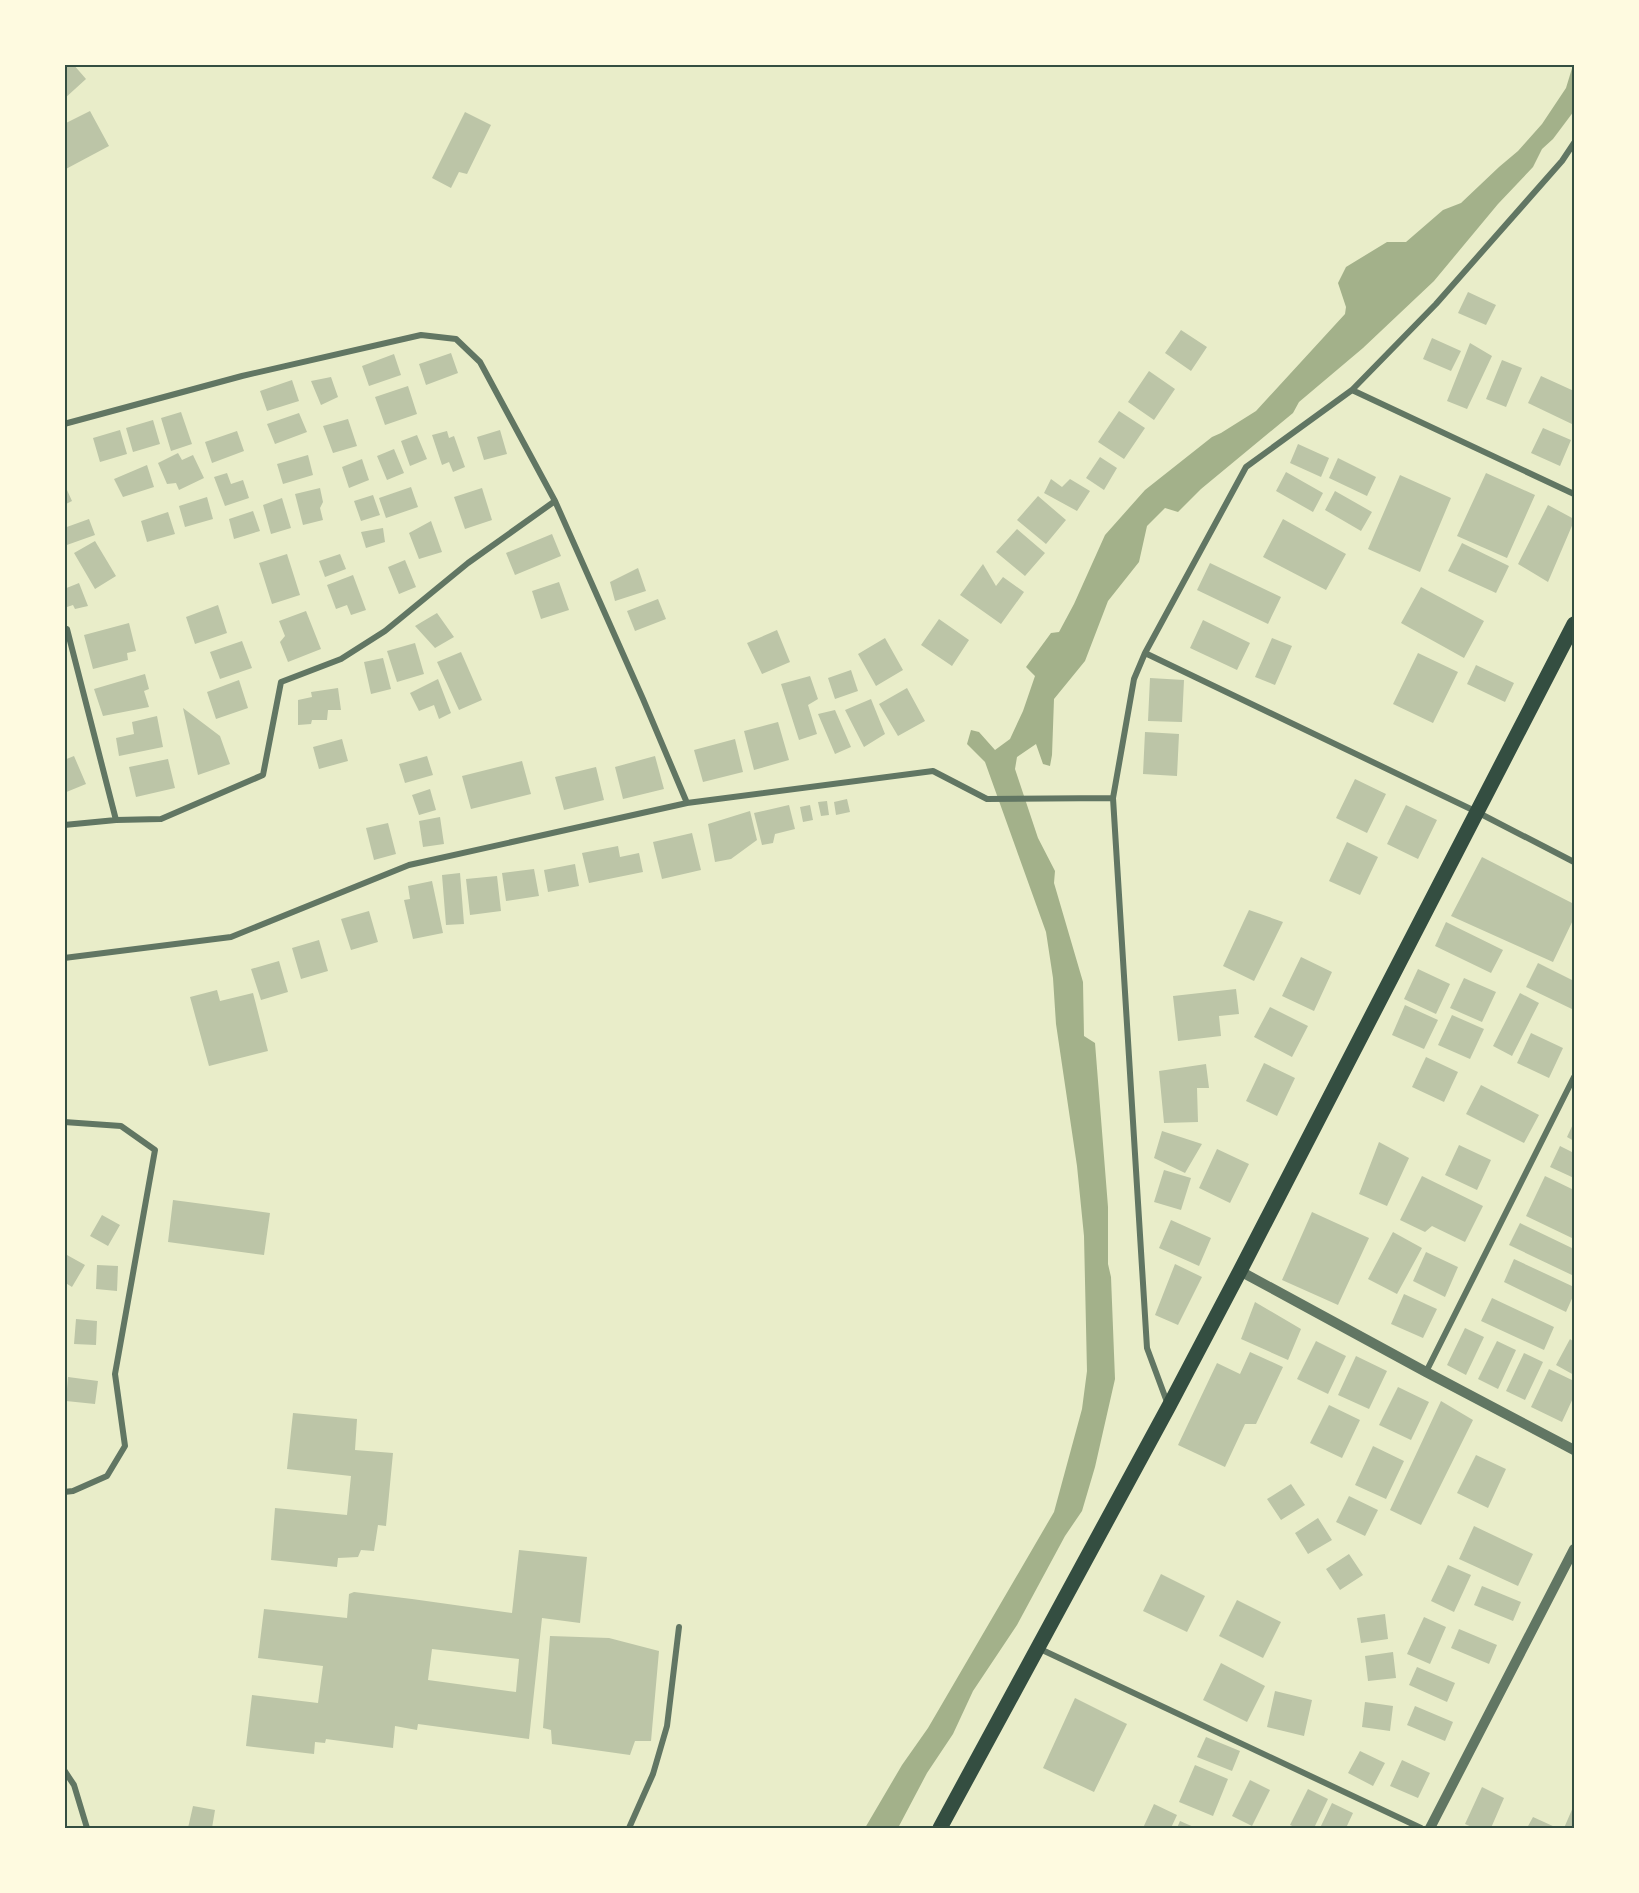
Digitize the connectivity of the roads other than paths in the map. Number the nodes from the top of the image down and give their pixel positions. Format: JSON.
{"nodes":[{"id":1,"x":1575,"y":143,"type":"edge"},
{"id":2,"x":1352,"y":390,"type":"junction"},
{"id":3,"x":64,"y":424,"type":"edge"},
{"id":4,"x":1575,"y":494,"type":"edge"},
{"id":5,"x":555,"y":501,"type":"junction"},
{"id":6,"x":1575,"y":624,"type":"edge"},
{"id":7,"x":64,"y":628,"type":"edge"},
{"id":8,"x":1145,"y":653,"type":"junction"},
{"id":9,"x":1113,"y":798,"type":"junction"},
{"id":10,"x":687,"y":803,"type":"junction"},
{"id":11,"x":1477,"y":812,"type":"junction"},
{"id":12,"x":116,"y":820,"type":"junction"},
{"id":13,"x":64,"y":825,"type":"edge"},
{"id":14,"x":1575,"y":862,"type":"edge"},
{"id":15,"x":64,"y":958,"type":"edge"},
{"id":16,"x":1575,"y":1077,"type":"edge"},
{"id":17,"x":64,"y":1122,"type":"edge"},
{"id":18,"x":1240,"y":1271,"type":"junction"},
{"id":19,"x":1426,"y":1372,"type":"junction"},
{"id":20,"x":1169,"y":1406,"type":"junction"},
{"id":21,"x":1575,"y":1450,"type":"edge"},
{"id":22,"x":64,"y":1492,"type":"edge"},
{"id":23,"x":1575,"y":1549,"type":"edge"},
{"id":24,"x":679,"y":1627,"type":"dead end"},
{"id":25,"x":1038,"y":1648,"type":"junction"},
{"id":26,"x":64,"y":1770,"type":"edge"},
{"id":27,"x":87,"y":1828,"type":"edge"},
{"id":28,"x":629,"y":1828,"type":"edge"},
{"id":29,"x":940,"y":1828,"type":"edge"},
{"id":30,"x":1421,"y":1828,"type":"edge"},
{"id":31,"x":1430,"y":1828,"type":"edge"}],
"edges":[{"from":1,"to":2,"type":"street"},
{"from":2,"to":4,"type":"street"},
{"from":2,"to":8,"type":"street"},
{"from":3,"to":5,"type":"street"},
{"from":5,"to":10,"type":"street"},
{"from":5,"to":12,"type":"street"},
{"from":6,"to":11,"type":"main road"},
{"from":7,"to":12,"type":"street"},
{"from":8,"to":9,"type":"street"},
{"from":8,"to":11,"type":"street"},
{"from":9,"to":10,"type":"street"},
{"from":9,"to":20,"type":"street"},
{"from":10,"to":15,"type":"street"},
{"from":11,"to":14,"type":"street"},
{"from":11,"to":18,"type":"main road"},
{"from":12,"to":13,"type":"street"},
{"from":16,"to":19,"type":"street"},
{"from":17,"to":22,"type":"street"},
{"from":18,"to":19,"type":"street"},
{"from":18,"to":20,"type":"main road"},
{"from":19,"to":21,"type":"street"},
{"from":20,"to":25,"type":"main road"},
{"from":23,"to":31,"type":"street"},
{"from":24,"to":28,"type":"street"},
{"from":25,"to":29,"type":"main road"},
{"from":25,"to":30,"type":"street"},
{"from":26,"to":27,"type":"street"}]}
